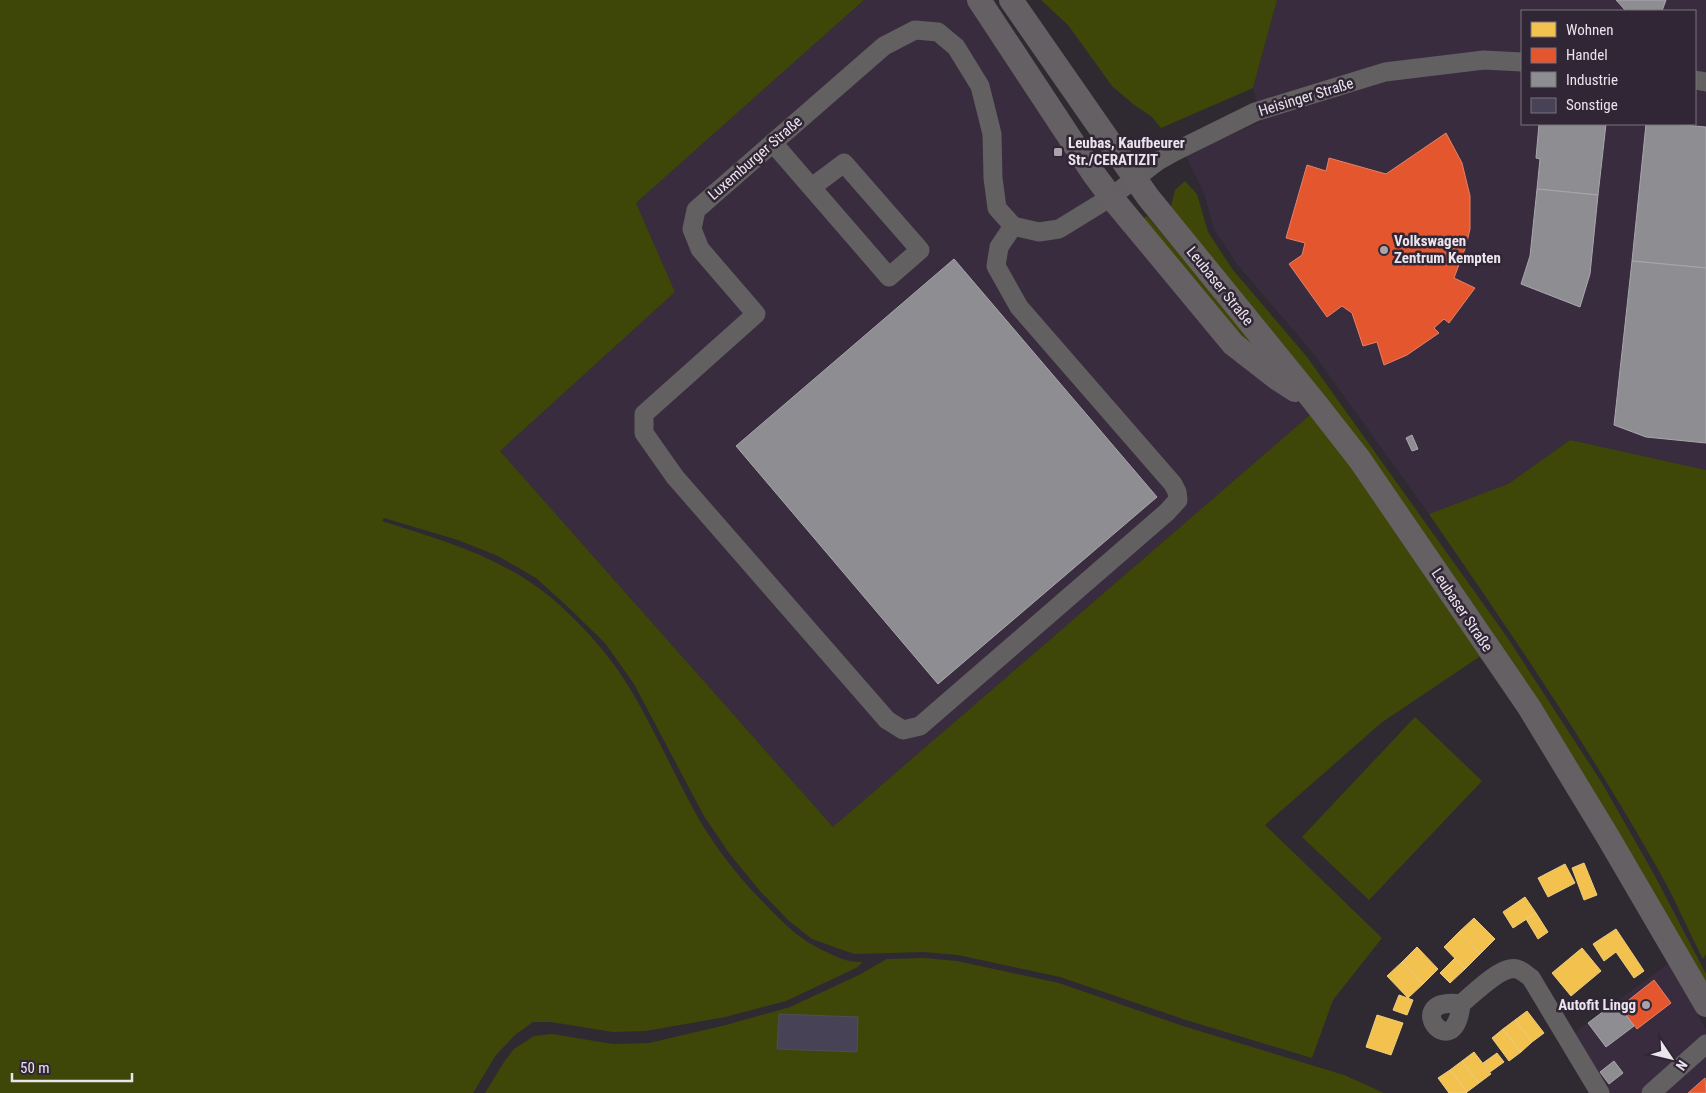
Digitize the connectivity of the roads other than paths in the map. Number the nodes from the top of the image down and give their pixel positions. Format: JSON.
{"nodes":[{"id":1,"x":979,"y":0,"type":"edge"},
{"id":2,"x":1011,"y":0,"type":"edge"},
{"id":3,"x":1521,"y":62,"type":"edge"},
{"id":4,"x":773,"y":143,"type":"junction"},
{"id":5,"x":1136,"y":179,"type":"junction"},
{"id":6,"x":812,"y":188,"type":"junction"},
{"id":7,"x":1111,"y":197,"type":"junction"},
{"id":8,"x":1013,"y":226,"type":"junction"},
{"id":9,"x":1317,"y":405,"type":"junction"},
{"id":10,"x":1461,"y":1004,"type":"dead end"},
{"id":11,"x":1706,"y":1005,"type":"edge"},
{"id":12,"x":1706,"y":1044,"type":"edge"},
{"id":13,"x":1600,"y":1093,"type":"edge"},
{"id":14,"x":1651,"y":1093,"type":"edge"}],
"edges":[{"from":1,"to":7,"type":"main road"},
{"from":2,"to":5,"type":"main road","name":"Leubaser Straße"},
{"from":3,"to":5,"type":"street","name":"Heisinger Straße"},
{"from":4,"to":6,"type":"street"},
{"from":4,"to":8,"type":"street","name":"Luxemburger Straße"},
{"from":4,"to":8,"type":"street","name":"Luxemburger Straße"},
{"from":5,"to":7,"type":"street","name":"Heisinger Straße"},
{"from":5,"to":9,"type":"main road","name":"Leubaser Straße"},
{"from":6,"to":6,"type":"street"},
{"from":7,"to":8,"type":"street","name":"Heisinger Straße"},
{"from":7,"to":9,"type":"main road"},
{"from":9,"to":11,"type":"main road","name":"Leubaser Straße"},
{"from":10,"to":13,"type":"street"},
{"from":12,"to":14,"type":"street"}]}
